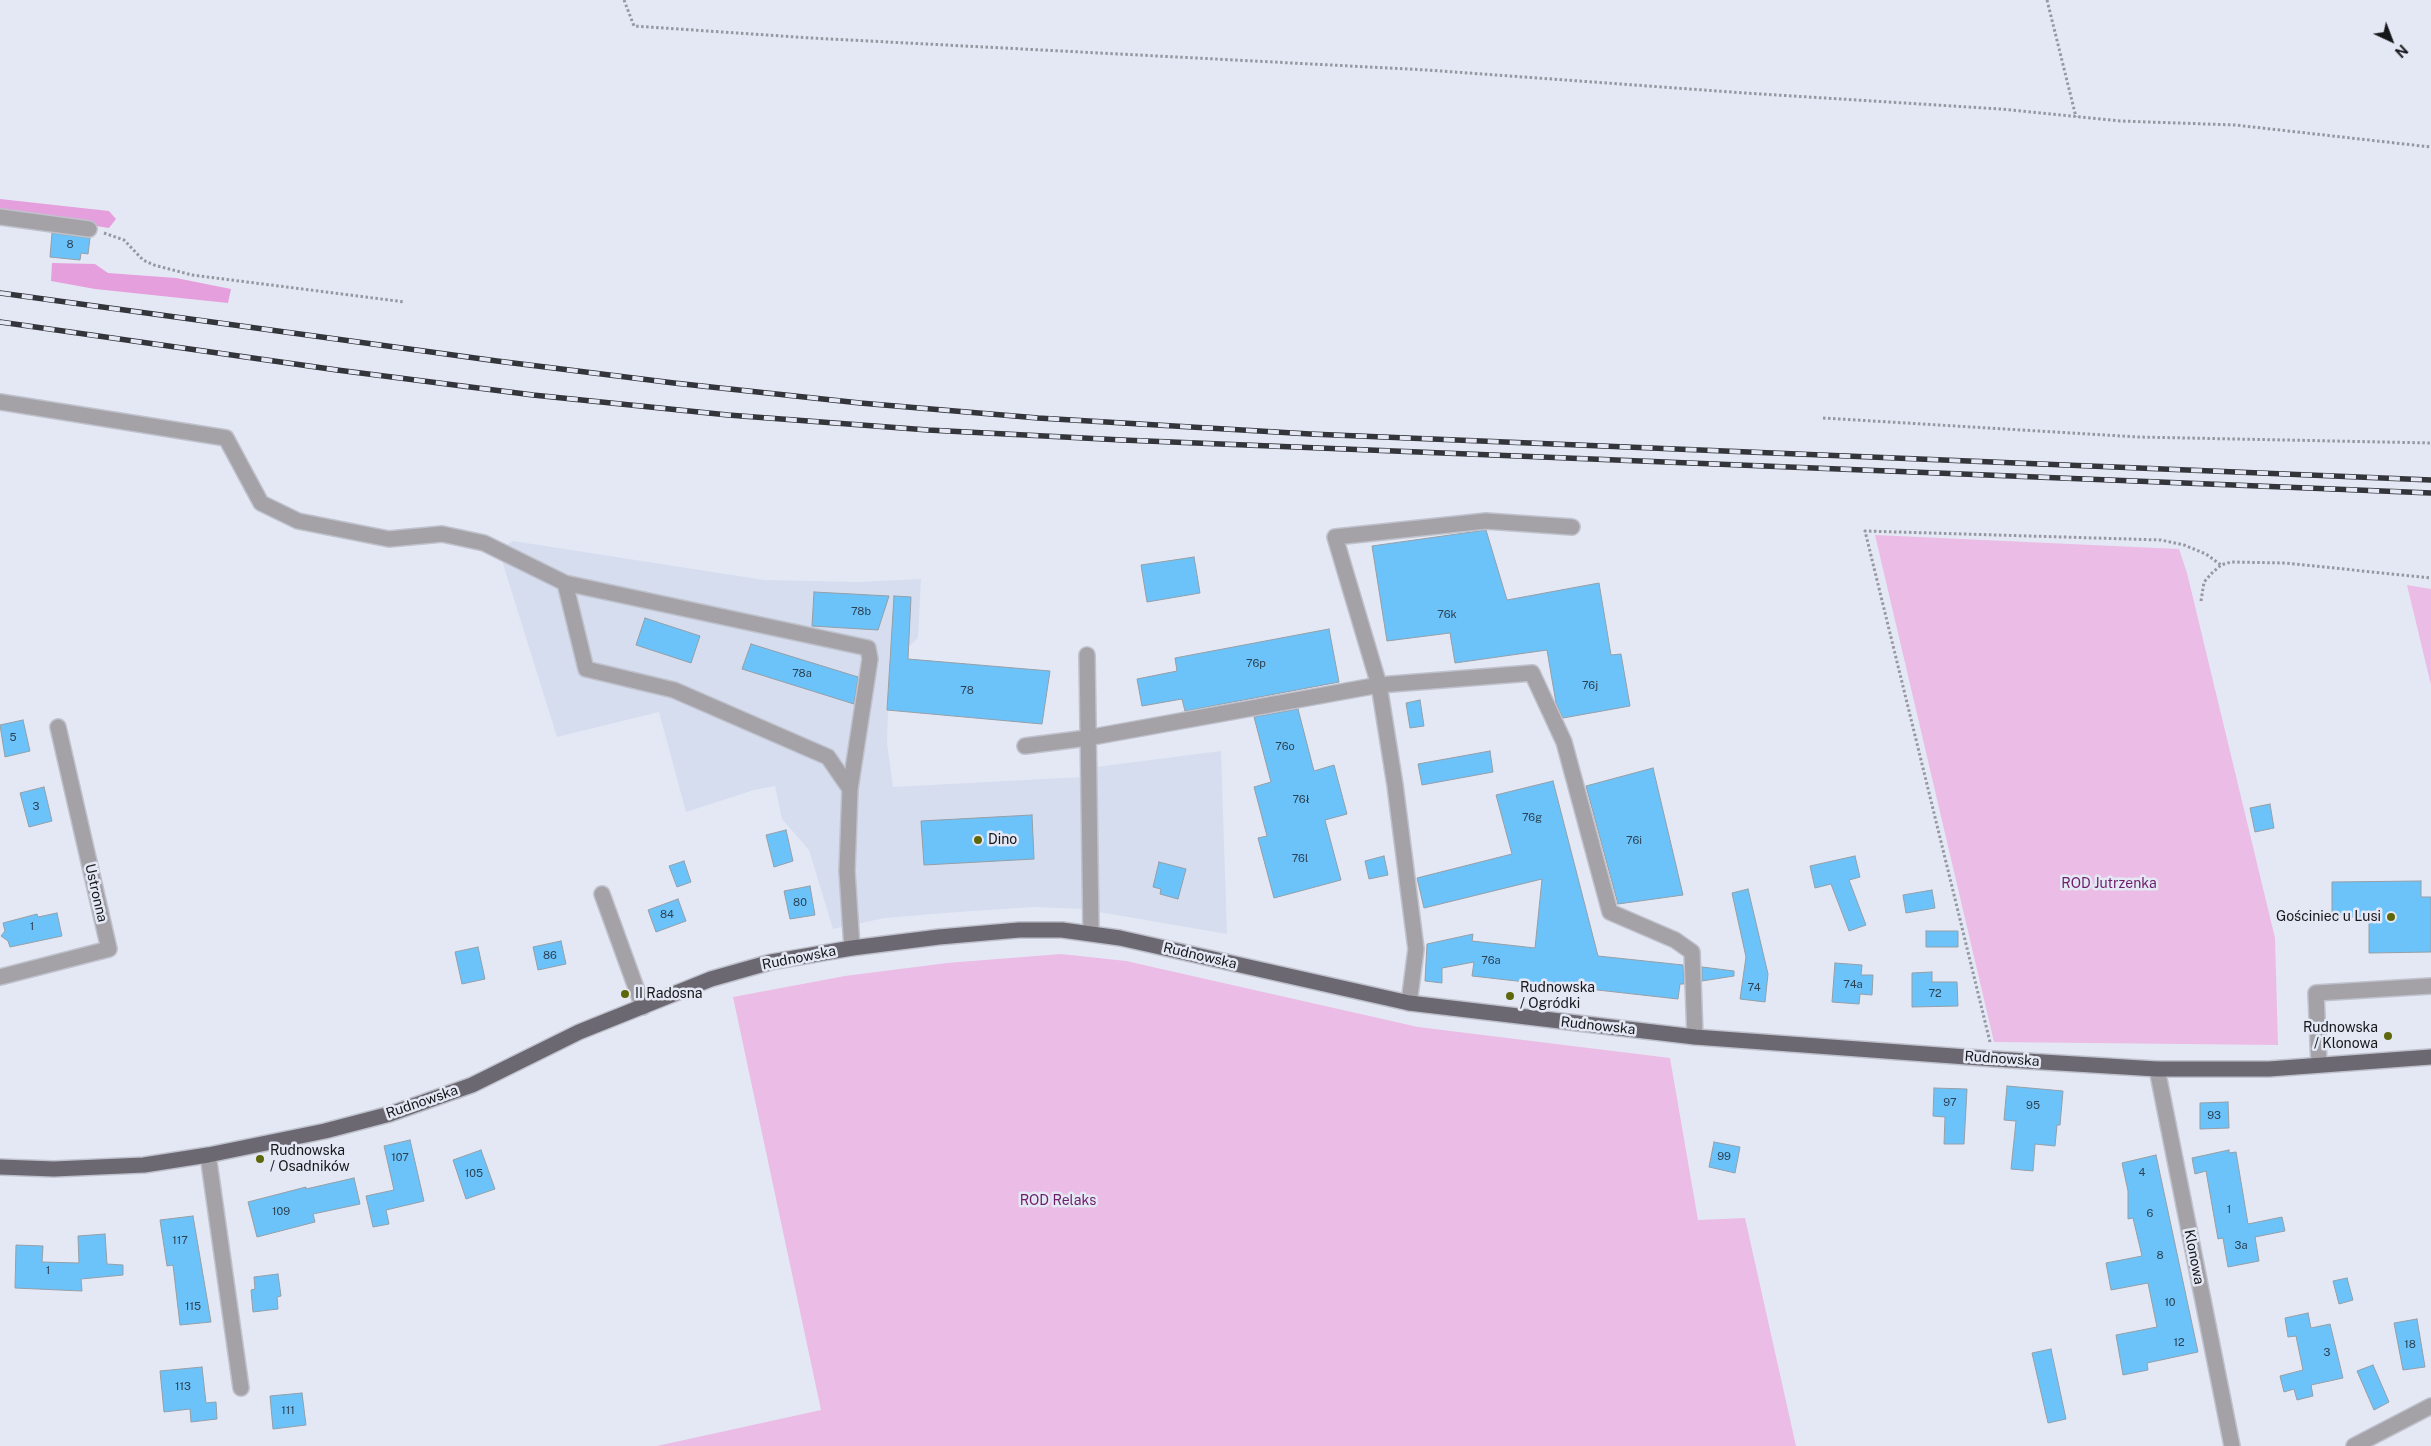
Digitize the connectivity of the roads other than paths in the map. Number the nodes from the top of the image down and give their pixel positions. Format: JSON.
{"nodes":[{"id":1,"x":0,"y":217,"type":"edge"},
{"id":2,"x":89,"y":229,"type":"road end"},
{"id":3,"x":0,"y":402,"type":"edge"},
{"id":4,"x":1572,"y":527,"type":"dead end"},
{"id":5,"x":565,"y":583,"type":"junction"},
{"id":6,"x":1087,"y":655,"type":"dead end"},
{"id":7,"x":1379,"y":685,"type":"junction"},
{"id":8,"x":58,"y":727,"type":"dead end"},
{"id":9,"x":1088,"y":738,"type":"junction"},
{"id":10,"x":1025,"y":746,"type":"dead end"},
{"id":11,"x":850,"y":789,"type":"junction"},
{"id":12,"x":602,"y":894,"type":"dead end"},
{"id":13,"x":1091,"y":932,"type":"junction"},
{"id":14,"x":852,"y":948,"type":"junction"},
{"id":15,"x":0,"y":978,"type":"edge"},
{"id":16,"x":2431,"y":986,"type":"edge"},
{"id":17,"x":1409,"y":1003,"type":"junction"},
{"id":18,"x":643,"y":1007,"type":"junction"},
{"id":19,"x":1695,"y":1037,"type":"junction"},
{"id":20,"x":2431,"y":1058,"type":"edge"},
{"id":21,"x":2319,"y":1064,"type":"junction"},
{"id":22,"x":2157,"y":1069,"type":"junction"},
{"id":23,"x":208,"y":1155,"type":"junction"},
{"id":24,"x":0,"y":1167,"type":"edge"},
{"id":25,"x":241,"y":1388,"type":"dead end"},
{"id":26,"x":2431,"y":1406,"type":"edge"},
{"id":27,"x":2232,"y":1446,"type":"edge"},
{"id":28,"x":2354,"y":1446,"type":"edge"}],
"edges":[{"from":1,"to":2,"type":"street"},
{"from":3,"to":5,"type":"street"},
{"from":4,"to":7,"type":"street"},
{"from":5,"to":11,"type":"street"},
{"from":5,"to":11,"type":"street"},
{"from":6,"to":9,"type":"street"},
{"from":7,"to":9,"type":"street"},
{"from":7,"to":17,"type":"street"},
{"from":7,"to":19,"type":"street"},
{"from":8,"to":15,"type":"street","name":"Ustronna"},
{"from":9,"to":10,"type":"street"},
{"from":9,"to":13,"type":"street"},
{"from":11,"to":14,"type":"street"},
{"from":12,"to":18,"type":"street"},
{"from":13,"to":14,"type":"main road","name":"Rudnowska"},
{"from":13,"to":17,"type":"main road","name":"Rudnowska"},
{"from":14,"to":18,"type":"main road","name":"Rudnowska"},
{"from":16,"to":21,"type":"street"},
{"from":17,"to":19,"type":"main road","name":"Rudnowska"},
{"from":18,"to":23,"type":"main road","name":"Rudnowska"},
{"from":19,"to":22,"type":"main road","name":"Rudnowska"},
{"from":20,"to":21,"type":"main road","name":"Rudnowska"},
{"from":21,"to":22,"type":"main road","name":"Rudnowska"},
{"from":22,"to":27,"type":"street","name":"Klonowa"},
{"from":23,"to":24,"type":"main road","name":"Rudnowska"},
{"from":23,"to":25,"type":"street"},
{"from":26,"to":28,"type":"street"}]}
